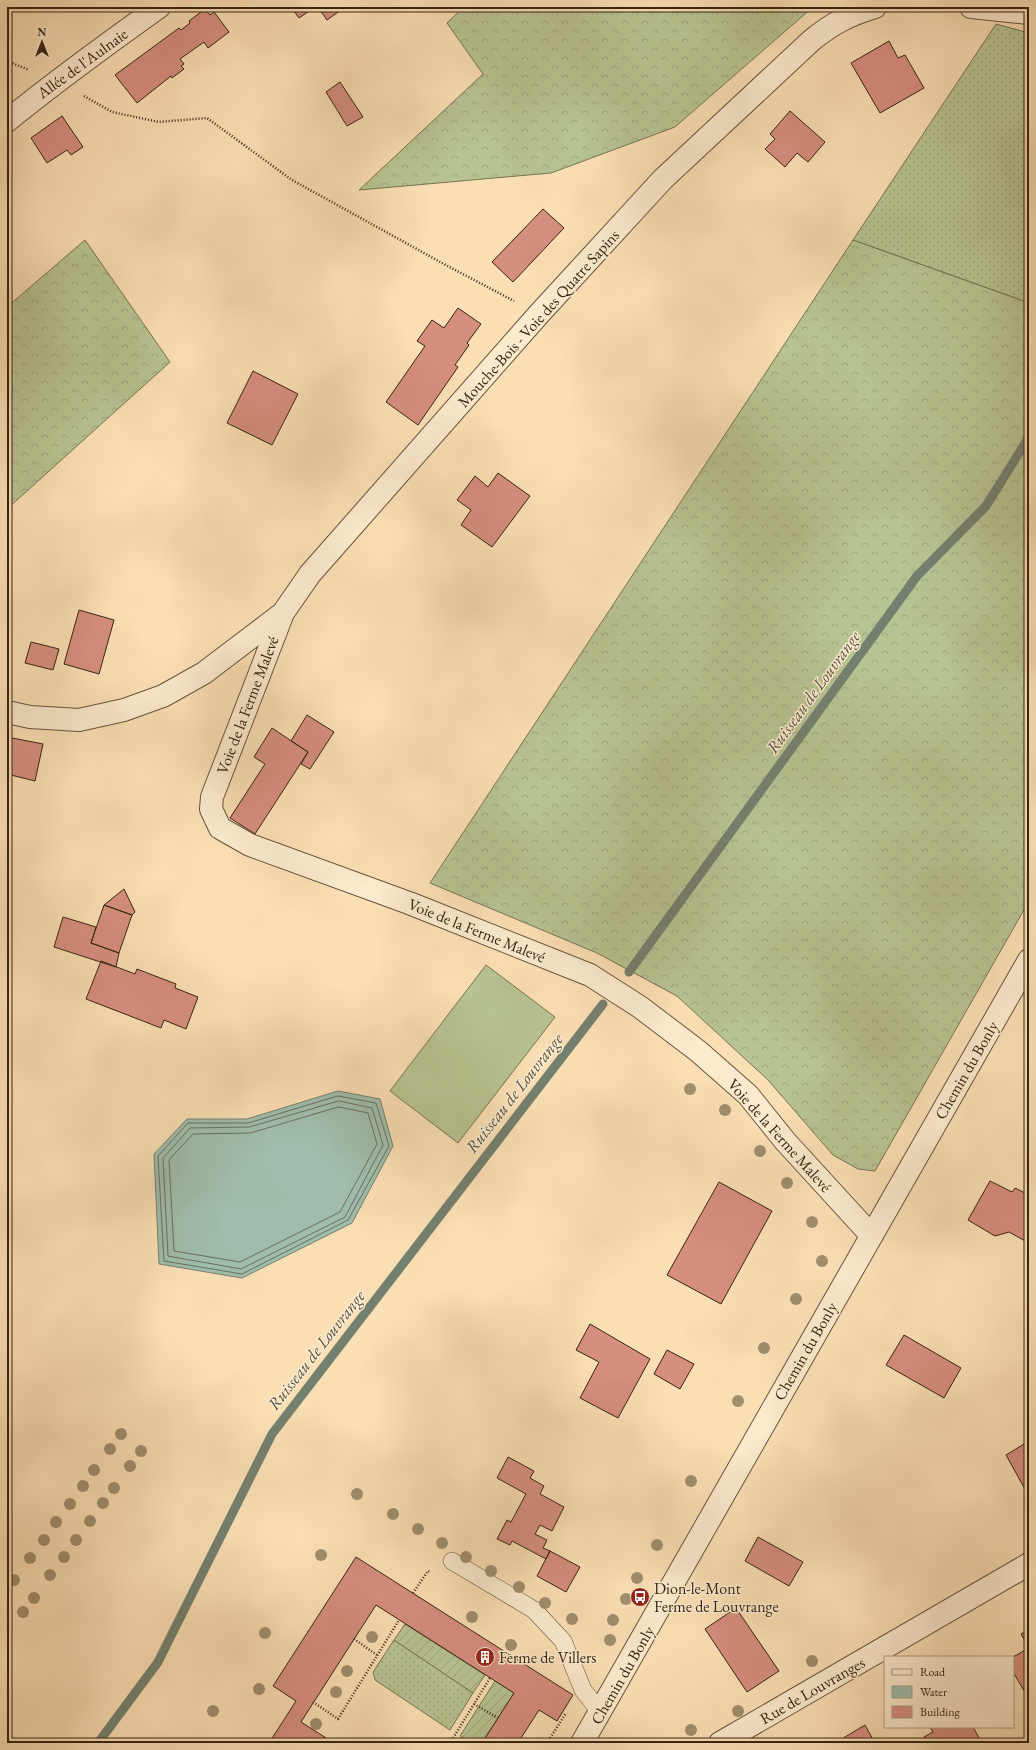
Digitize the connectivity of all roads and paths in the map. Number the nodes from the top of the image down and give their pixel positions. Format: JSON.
{"nodes":[{"id":1,"x":158,"y":7,"type":"edge"},
{"id":2,"x":875,"y":7,"type":"edge"},
{"id":3,"x":971,"y":7,"type":"edge"},
{"id":4,"x":1029,"y":13,"type":"edge"},
{"id":5,"x":7,"y":61,"type":"edge"},
{"id":6,"x":57,"y":80,"type":"junction"},
{"id":7,"x":7,"y":121,"type":"edge"},
{"id":8,"x":540,"y":314,"type":"junction"},
{"id":9,"x":283,"y":613,"type":"junction"},
{"id":10,"x":7,"y":712,"type":"edge"},
{"id":11,"x":1029,"y":960,"type":"edge"},
{"id":12,"x":871,"y":1235,"type":"junction"},
{"id":13,"x":452,"y":1561,"type":"dead end"},
{"id":14,"x":1029,"y":1564,"type":"edge"},
{"id":15,"x":399,"y":1620,"type":"dead end"},
{"id":16,"x":354,"y":1639,"type":"dead end"},
{"id":17,"x":377,"y":1655,"type":"junction"},
{"id":18,"x":490,"y":1678,"type":"dead end"},
{"id":19,"x":314,"y":1702,"type":"dead end"},
{"id":20,"x":474,"y":1704,"type":"junction"},
{"id":21,"x":600,"y":1712,"type":"junction"},
{"id":22,"x":498,"y":1718,"type":"dead end"},
{"id":23,"x":450,"y":1743,"type":"edge"},
{"id":24,"x":582,"y":1743,"type":"edge"},
{"id":25,"x":720,"y":1743,"type":"edge"}],
"edges":[{"from":1,"to":6,"type":"street","name":"Allée de l'Aulnaie"},
{"from":2,"to":8,"type":"street","name":"Mouche-Bois - Voie des Quatre Sapins"},
{"from":3,"to":4,"type":"street"},
{"from":5,"to":6,"type":"path"},
{"from":6,"to":7,"type":"street","name":"Allée de l'Aulnaie"},
{"from":6,"to":8,"type":"path"},
{"from":8,"to":9,"type":"street","name":"Mouche-Bois - Voie des Quatre Sapins"},
{"from":9,"to":10,"type":"street"},
{"from":9,"to":12,"type":"street","name":"Voie de la Ferme Malevé"},
{"from":11,"to":12,"type":"street","name":"Chemin du Bonly"},
{"from":12,"to":21,"type":"street","name":"Chemin du Bonly"},
{"from":13,"to":21,"type":"lane"},
{"from":14,"to":25,"type":"street","name":"Rue de Louvranges"},
{"from":15,"to":17,"type":"path"},
{"from":16,"to":17,"type":"path"},
{"from":17,"to":19,"type":"path"},
{"from":18,"to":20,"type":"path"},
{"from":20,"to":22,"type":"path"},
{"from":20,"to":23,"type":"path"},
{"from":21,"to":24,"type":"street","name":"Chemin du Bonly"}]}
